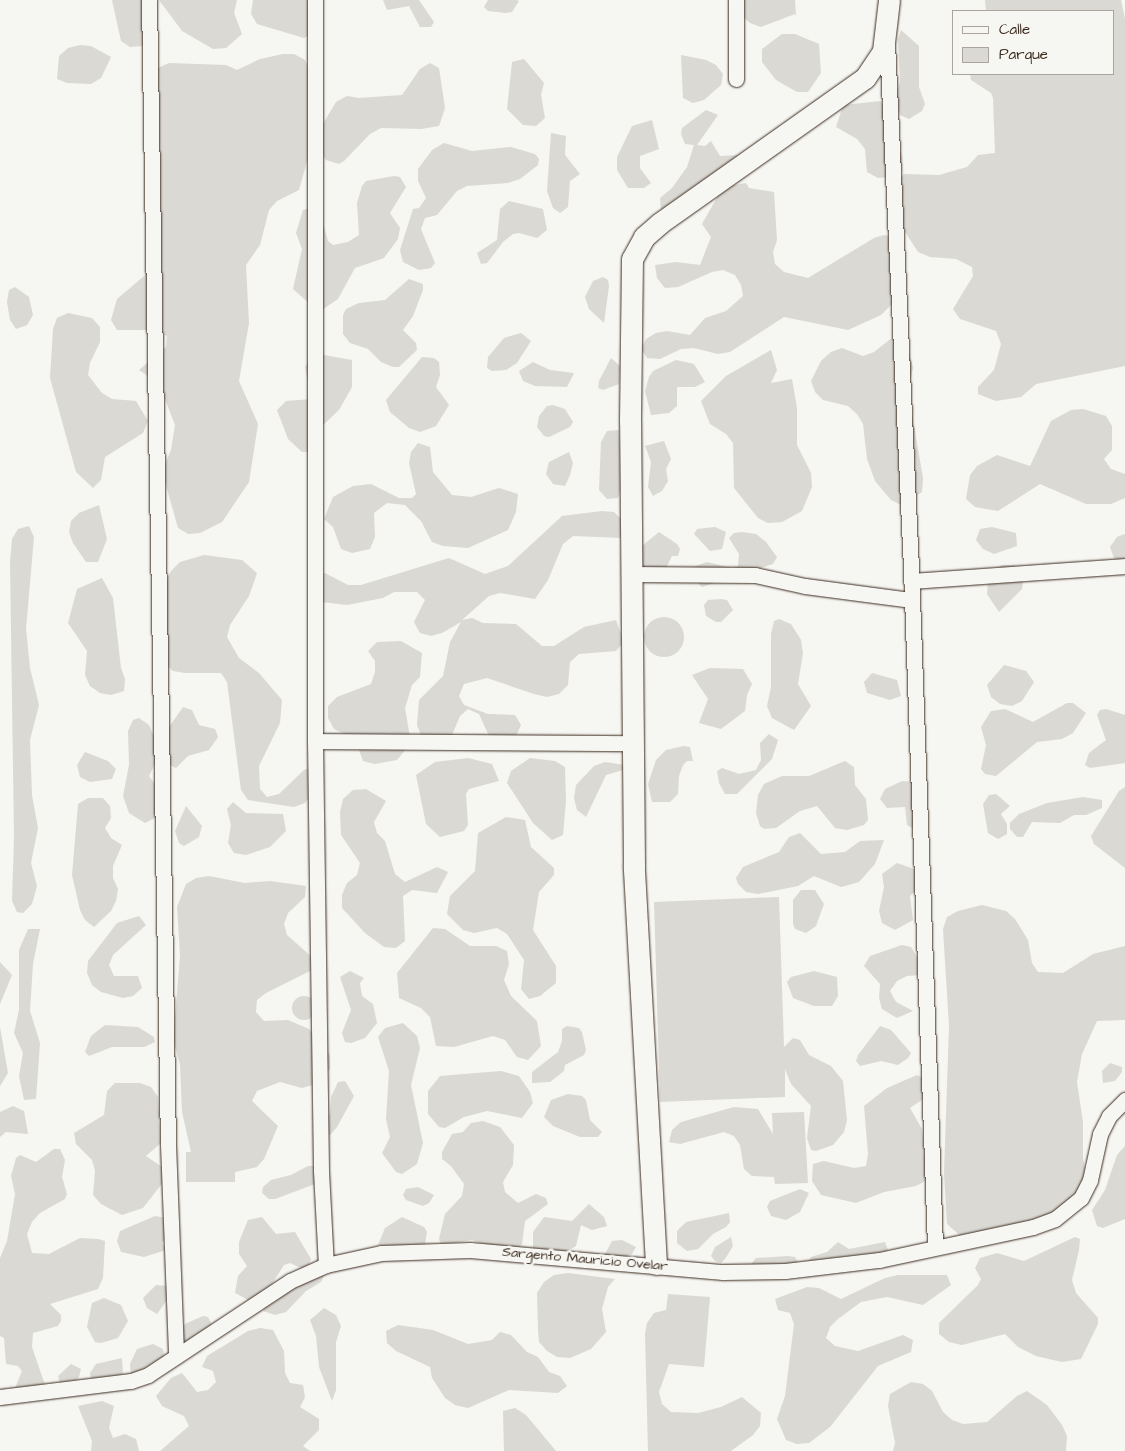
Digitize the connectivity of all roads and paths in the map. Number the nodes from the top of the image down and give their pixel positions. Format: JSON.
{"nodes":[{"id":1,"x":149,"y":0,"type":"edge"},
{"id":2,"x":315,"y":0,"type":"edge"},
{"id":3,"x":736,"y":0,"type":"edge"},
{"id":4,"x":889,"y":0,"type":"edge"},
{"id":5,"x":887,"y":40,"type":"junction"},
{"id":6,"x":736,"y":80,"type":"dead end"},
{"id":7,"x":1125,"y":566,"type":"edge"},
{"id":8,"x":631,"y":574,"type":"junction"},
{"id":9,"x":911,"y":581,"type":"junction"},
{"id":10,"x":912,"y":600,"type":"junction"},
{"id":11,"x":315,"y":740,"type":"junction"},
{"id":12,"x":632,"y":743,"type":"junction"},
{"id":13,"x":1125,"y":1100,"type":"edge"},
{"id":14,"x":935,"y":1248,"type":"junction"},
{"id":15,"x":656,"y":1264,"type":"junction"},
{"id":16,"x":326,"y":1265,"type":"junction"},
{"id":17,"x":176,"y":1356,"type":"junction"},
{"id":18,"x":0,"y":1397,"type":"edge"}],
"edges":[{"from":1,"to":17,"type":"street"},
{"from":2,"to":11,"type":"street"},
{"from":3,"to":6,"type":"street"},
{"from":4,"to":5,"type":"street"},
{"from":5,"to":8,"type":"street"},
{"from":5,"to":9,"type":"street"},
{"from":7,"to":9,"type":"street"},
{"from":8,"to":10,"type":"street"},
{"from":8,"to":12,"type":"street"},
{"from":9,"to":10,"type":"street"},
{"from":10,"to":14,"type":"street"},
{"from":11,"to":12,"type":"street"},
{"from":11,"to":16,"type":"street"},
{"from":12,"to":15,"type":"street"},
{"from":13,"to":14,"type":"street","name":"Sargento Mauricio Ovelar"},
{"from":14,"to":15,"type":"street","name":"Sargento Mauricio Ovelar"},
{"from":15,"to":16,"type":"street","name":"Sargento Mauricio Ovelar"},
{"from":16,"to":17,"type":"street","name":"Sargento Mauricio Ovelar"},
{"from":17,"to":18,"type":"street","name":"Sargento Mauricio Ovelar"}]}
